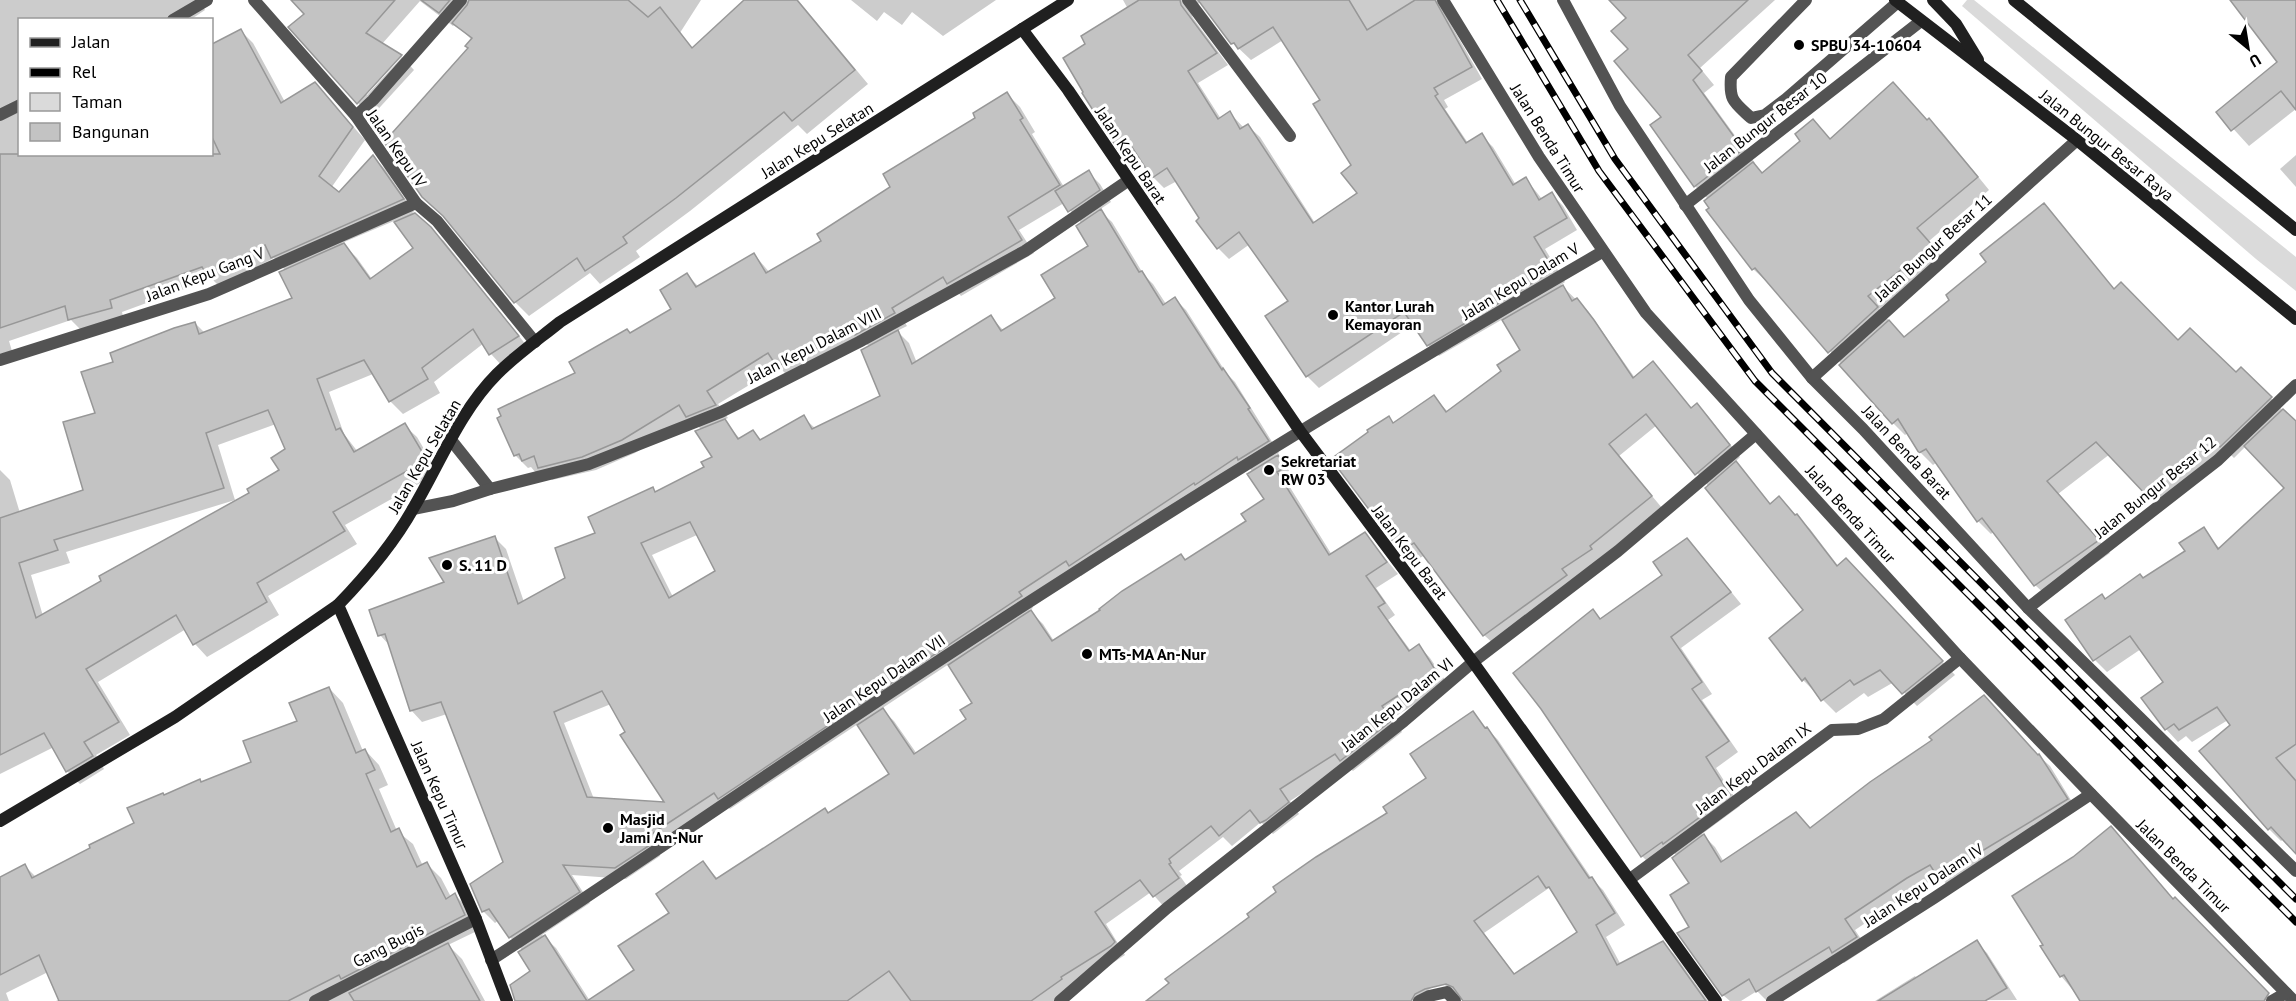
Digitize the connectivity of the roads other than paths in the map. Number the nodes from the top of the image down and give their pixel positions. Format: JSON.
{"nodes":[{"id":1,"x":207,"y":0,"type":"edge"},
{"id":2,"x":254,"y":0,"type":"edge"},
{"id":3,"x":461,"y":0,"type":"edge"},
{"id":4,"x":1068,"y":0,"type":"edge"},
{"id":5,"x":1188,"y":0,"type":"edge"},
{"id":6,"x":1443,"y":0,"type":"edge"},
{"id":7,"x":1563,"y":0,"type":"edge"},
{"id":8,"x":1806,"y":0,"type":"edge"},
{"id":9,"x":1933,"y":0,"type":"edge"},
{"id":10,"x":2014,"y":0,"type":"edge"},
{"id":11,"x":1897,"y":1,"type":"edge"},
{"id":12,"x":176,"y":18,"type":"edge"},
{"id":13,"x":1922,"y":21,"type":"junction"},
{"id":14,"x":1022,"y":29,"type":"junction"},
{"id":15,"x":1982,"y":66,"type":"junction"},
{"id":16,"x":18,"y":106,"type":"edge"},
{"id":17,"x":0,"y":115,"type":"edge"},
{"id":18,"x":356,"y":116,"type":"junction"},
{"id":19,"x":1290,"y":136,"type":"dead end"},
{"id":20,"x":2077,"y":140,"type":"junction"},
{"id":21,"x":1129,"y":180,"type":"junction"},
{"id":22,"x":416,"y":203,"type":"junction"},
{"id":23,"x":1685,"y":205,"type":"junction"},
{"id":24,"x":2294,"y":226,"type":"edge"},
{"id":25,"x":1602,"y":252,"type":"junction"},
{"id":26,"x":2296,"y":319,"type":"edge"},
{"id":27,"x":535,"y":342,"type":"junction"},
{"id":28,"x":0,"y":360,"type":"edge"},
{"id":29,"x":1812,"y":378,"type":"junction"},
{"id":30,"x":2296,"y":385,"type":"edge"},
{"id":31,"x":1300,"y":431,"type":"junction"},
{"id":32,"x":1756,"y":434,"type":"junction"},
{"id":33,"x":451,"y":440,"type":"junction"},
{"id":34,"x":490,"y":489,"type":"junction"},
{"id":35,"x":413,"y":509,"type":"junction"},
{"id":36,"x":338,"y":605,"type":"junction"},
{"id":37,"x":2028,"y":608,"type":"junction"},
{"id":38,"x":1960,"y":658,"type":"junction"},
{"id":39,"x":1473,"y":662,"type":"junction"},
{"id":40,"x":2091,"y":795,"type":"junction"},
{"id":41,"x":0,"y":821,"type":"edge"},
{"id":42,"x":2296,"y":871,"type":"edge"},
{"id":43,"x":1630,"y":879,"type":"junction"},
{"id":44,"x":476,"y":919,"type":"junction"},
{"id":45,"x":492,"y":960,"type":"junction"},
{"id":46,"x":2290,"y":997,"type":"edge"},
{"id":47,"x":315,"y":1001,"type":"edge"},
{"id":48,"x":507,"y":1001,"type":"edge"},
{"id":49,"x":1060,"y":1001,"type":"edge"},
{"id":50,"x":1419,"y":1001,"type":"edge"},
{"id":51,"x":1455,"y":1001,"type":"edge"},
{"id":52,"x":1716,"y":1001,"type":"edge"},
{"id":53,"x":1772,"y":1001,"type":"edge"},
{"id":54,"x":2272,"y":1001,"type":"edge"}],
"edges":[{"from":1,"to":12,"type":"street"},
{"from":2,"to":18,"type":"street","name":"Jalan Kepu IV"},
{"from":3,"to":18,"type":"street"},
{"from":4,"to":14,"type":"street","name":"Jalan Kepu Selatan"},
{"from":5,"to":19,"type":"street"},
{"from":6,"to":25,"type":"street","name":"Jalan Benda Timur"},
{"from":7,"to":23,"type":"street","name":"Jalan Benda Barat"},
{"from":8,"to":11,"type":"street"},
{"from":9,"to":15,"type":"street"},
{"from":10,"to":24,"type":"street"},
{"from":11,"to":13,"type":"street","name":"Jalan Bungur Besar Raya"},
{"from":13,"to":15,"type":"street","name":"Jalan Bungur Besar Raya"},
{"from":13,"to":23,"type":"street","name":"Jalan Bungur Besar 10"},
{"from":14,"to":21,"type":"street","name":"Jalan Kepu Barat"},
{"from":14,"to":27,"type":"street","name":"Jalan Kepu Selatan"},
{"from":15,"to":20,"type":"street","name":"Jalan Bungur Besar Raya"},
{"from":16,"to":17,"type":"street"},
{"from":18,"to":22,"type":"street","name":"Jalan Kepu IV"},
{"from":20,"to":26,"type":"street","name":"Jalan Bungur Besar Raya"},
{"from":20,"to":29,"type":"street","name":"Jalan Bungur Besar 11"},
{"from":21,"to":31,"type":"street","name":"Jalan Kepu Barat"},
{"from":21,"to":34,"type":"street","name":"Jalan Kepu Dalam VIII"},
{"from":22,"to":27,"type":"street","name":"Jalan Kepu IV"},
{"from":22,"to":28,"type":"street","name":"Jalan Kepu Gang V"},
{"from":23,"to":29,"type":"street","name":"Jalan Benda Barat"},
{"from":25,"to":31,"type":"street","name":"Jalan Kepu Dalam V"},
{"from":25,"to":32,"type":"street","name":"Jalan Benda Timur"},
{"from":27,"to":33,"type":"street","name":"Jalan Kepu Selatan"},
{"from":29,"to":37,"type":"street","name":"Jalan Benda Barat"},
{"from":30,"to":37,"type":"street","name":"Jalan Bungur Besar 12"},
{"from":31,"to":39,"type":"street","name":"Jalan Kepu Barat"},
{"from":31,"to":45,"type":"street","name":"Jalan Kepu Dalam VII"},
{"from":32,"to":38,"type":"street","name":"Jalan Benda Timur"},
{"from":32,"to":39,"type":"street","name":"Jalan Kepu Dalam VI"},
{"from":33,"to":34,"type":"street"},
{"from":33,"to":35,"type":"street","name":"Jalan Kepu Selatan"},
{"from":34,"to":35,"type":"street","name":"Jalan Kepu Dalam VIII"},
{"from":35,"to":36,"type":"street","name":"Jalan Kepu Selatan"},
{"from":36,"to":41,"type":"street","name":"Jalan Kepu Selatan"},
{"from":36,"to":44,"type":"street","name":"Jalan Kepu Timur"},
{"from":37,"to":42,"type":"street","name":"Jalan Benda Barat"},
{"from":38,"to":40,"type":"street","name":"Jalan Benda Timur"},
{"from":38,"to":43,"type":"street","name":"Jalan Kepu Dalam IX"},
{"from":39,"to":43,"type":"street","name":"Jalan Kepu Barat"},
{"from":39,"to":49,"type":"street","name":"Jalan Kepu Dalam VI"},
{"from":40,"to":46,"type":"street","name":"Jalan Benda Timur"},
{"from":40,"to":53,"type":"street","name":"Jalan Kepu Dalam IV"},
{"from":43,"to":52,"type":"street","name":"Jalan Kepu Barat"},
{"from":44,"to":45,"type":"street","name":"Jalan Kepu Timur"},
{"from":44,"to":47,"type":"street","name":"Gang Bugis"},
{"from":45,"to":48,"type":"street","name":"Jalan Kepu Timur"},
{"from":46,"to":54,"type":"street"},
{"from":50,"to":51,"type":"street"}]}
